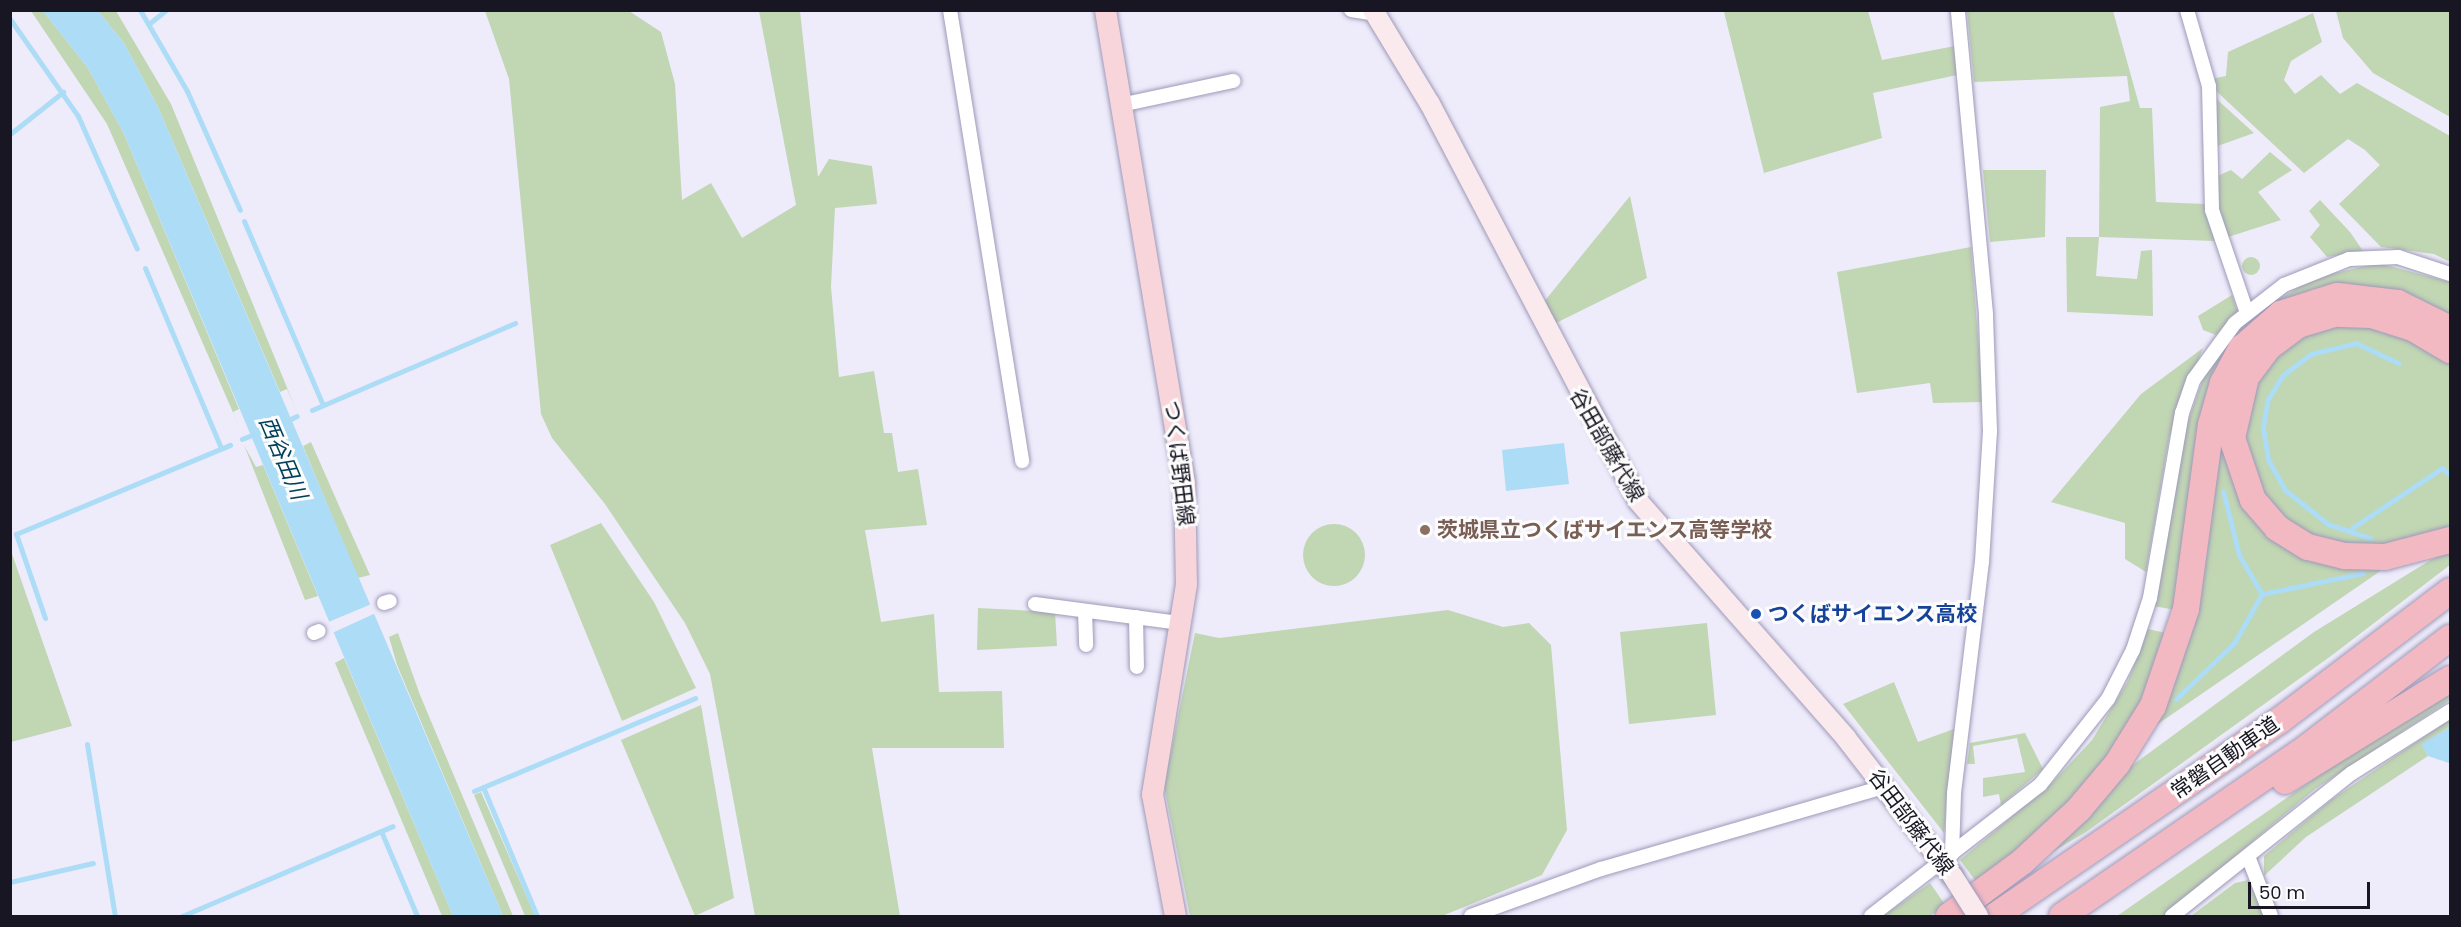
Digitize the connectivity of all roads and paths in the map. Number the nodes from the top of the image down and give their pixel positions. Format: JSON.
{"nodes":[{"id":1,"x":950,"y":10,"type":"edge"},
{"id":2,"x":1105,"y":10,"type":"edge"},
{"id":3,"x":1351,"y":10,"type":"edge"},
{"id":4,"x":1958,"y":10,"type":"edge"},
{"id":5,"x":2187,"y":10,"type":"edge"},
{"id":6,"x":1374,"y":12,"type":"edge"},
{"id":7,"x":1233,"y":81,"type":"dead end"},
{"id":8,"x":1121,"y":105,"type":"junction"},
{"id":9,"x":2451,"y":274,"type":"edge"},
{"id":10,"x":2247,"y":313,"type":"junction"},
{"id":11,"x":2451,"y":329,"type":"edge"},
{"id":12,"x":2451,"y":350,"type":"edge"},
{"id":13,"x":1022,"y":461,"type":"dead end"},
{"id":14,"x":2451,"y":540,"type":"edge"},
{"id":15,"x":2451,"y":591,"type":"edge"},
{"id":16,"x":1035,"y":604,"type":"dead end"},
{"id":17,"x":1085,"y":611,"type":"junction"},
{"id":18,"x":1137,"y":617,"type":"junction"},
{"id":19,"x":1179,"y":622,"type":"junction"},
{"id":20,"x":2451,"y":638,"type":"edge"},
{"id":21,"x":1086,"y":645,"type":"dead end"},
{"id":22,"x":1137,"y":667,"type":"dead end"},
{"id":23,"x":2451,"y":679,"type":"edge"},
{"id":24,"x":2451,"y":711,"type":"edge"},
{"id":25,"x":1886,"y":786,"type":"junction"},
{"id":26,"x":2249,"y":859,"type":"junction"},
{"id":27,"x":1949,"y":863,"type":"junction"},
{"id":28,"x":1174,"y":916,"type":"edge"},
{"id":29,"x":1471,"y":916,"type":"edge"},
{"id":30,"x":1871,"y":916,"type":"edge"},
{"id":31,"x":1949,"y":916,"type":"edge"},
{"id":32,"x":1978,"y":916,"type":"edge"},
{"id":33,"x":1995,"y":916,"type":"edge"},
{"id":34,"x":2064,"y":916,"type":"edge"},
{"id":35,"x":2172,"y":916,"type":"edge"},
{"id":36,"x":2271,"y":916,"type":"edge"}],
"edges":[{"from":1,"to":13,"type":"street"},
{"from":2,"to":8,"type":"main road","name":"つくば野田線"},
{"from":3,"to":6,"type":"street"},
{"from":4,"to":27,"type":"street"},
{"from":5,"to":10,"type":"street"},
{"from":6,"to":25,"type":"main road","name":"谷田部藤代線"},
{"from":7,"to":8,"type":"street"},
{"from":8,"to":19,"type":"main road","name":"つくば野田線"},
{"from":9,"to":10,"type":"street"},
{"from":10,"to":27,"type":"street"},
{"from":11,"to":31,"type":"highway"},
{"from":12,"to":14,"type":"highway"},
{"from":15,"to":33,"type":"highway","name":"常磐自動車道"},
{"from":16,"to":17,"type":"street"},
{"from":17,"to":18,"type":"street"},
{"from":17,"to":21,"type":"street"},
{"from":18,"to":19,"type":"street"},
{"from":18,"to":22,"type":"street"},
{"from":19,"to":28,"type":"main road","name":"つくば野田線"},
{"from":20,"to":34,"type":"highway","name":"常磐自動車道"},
{"from":23,"to":34,"type":"highway"},
{"from":24,"to":26,"type":"street"},
{"from":25,"to":27,"type":"main road","name":"谷田部藤代線"},
{"from":25,"to":29,"type":"street"},
{"from":26,"to":35,"type":"street"},
{"from":26,"to":36,"type":"street"},
{"from":27,"to":30,"type":"street"},
{"from":27,"to":32,"type":"main road","name":"谷田部藤代線","bridge":true}]}
